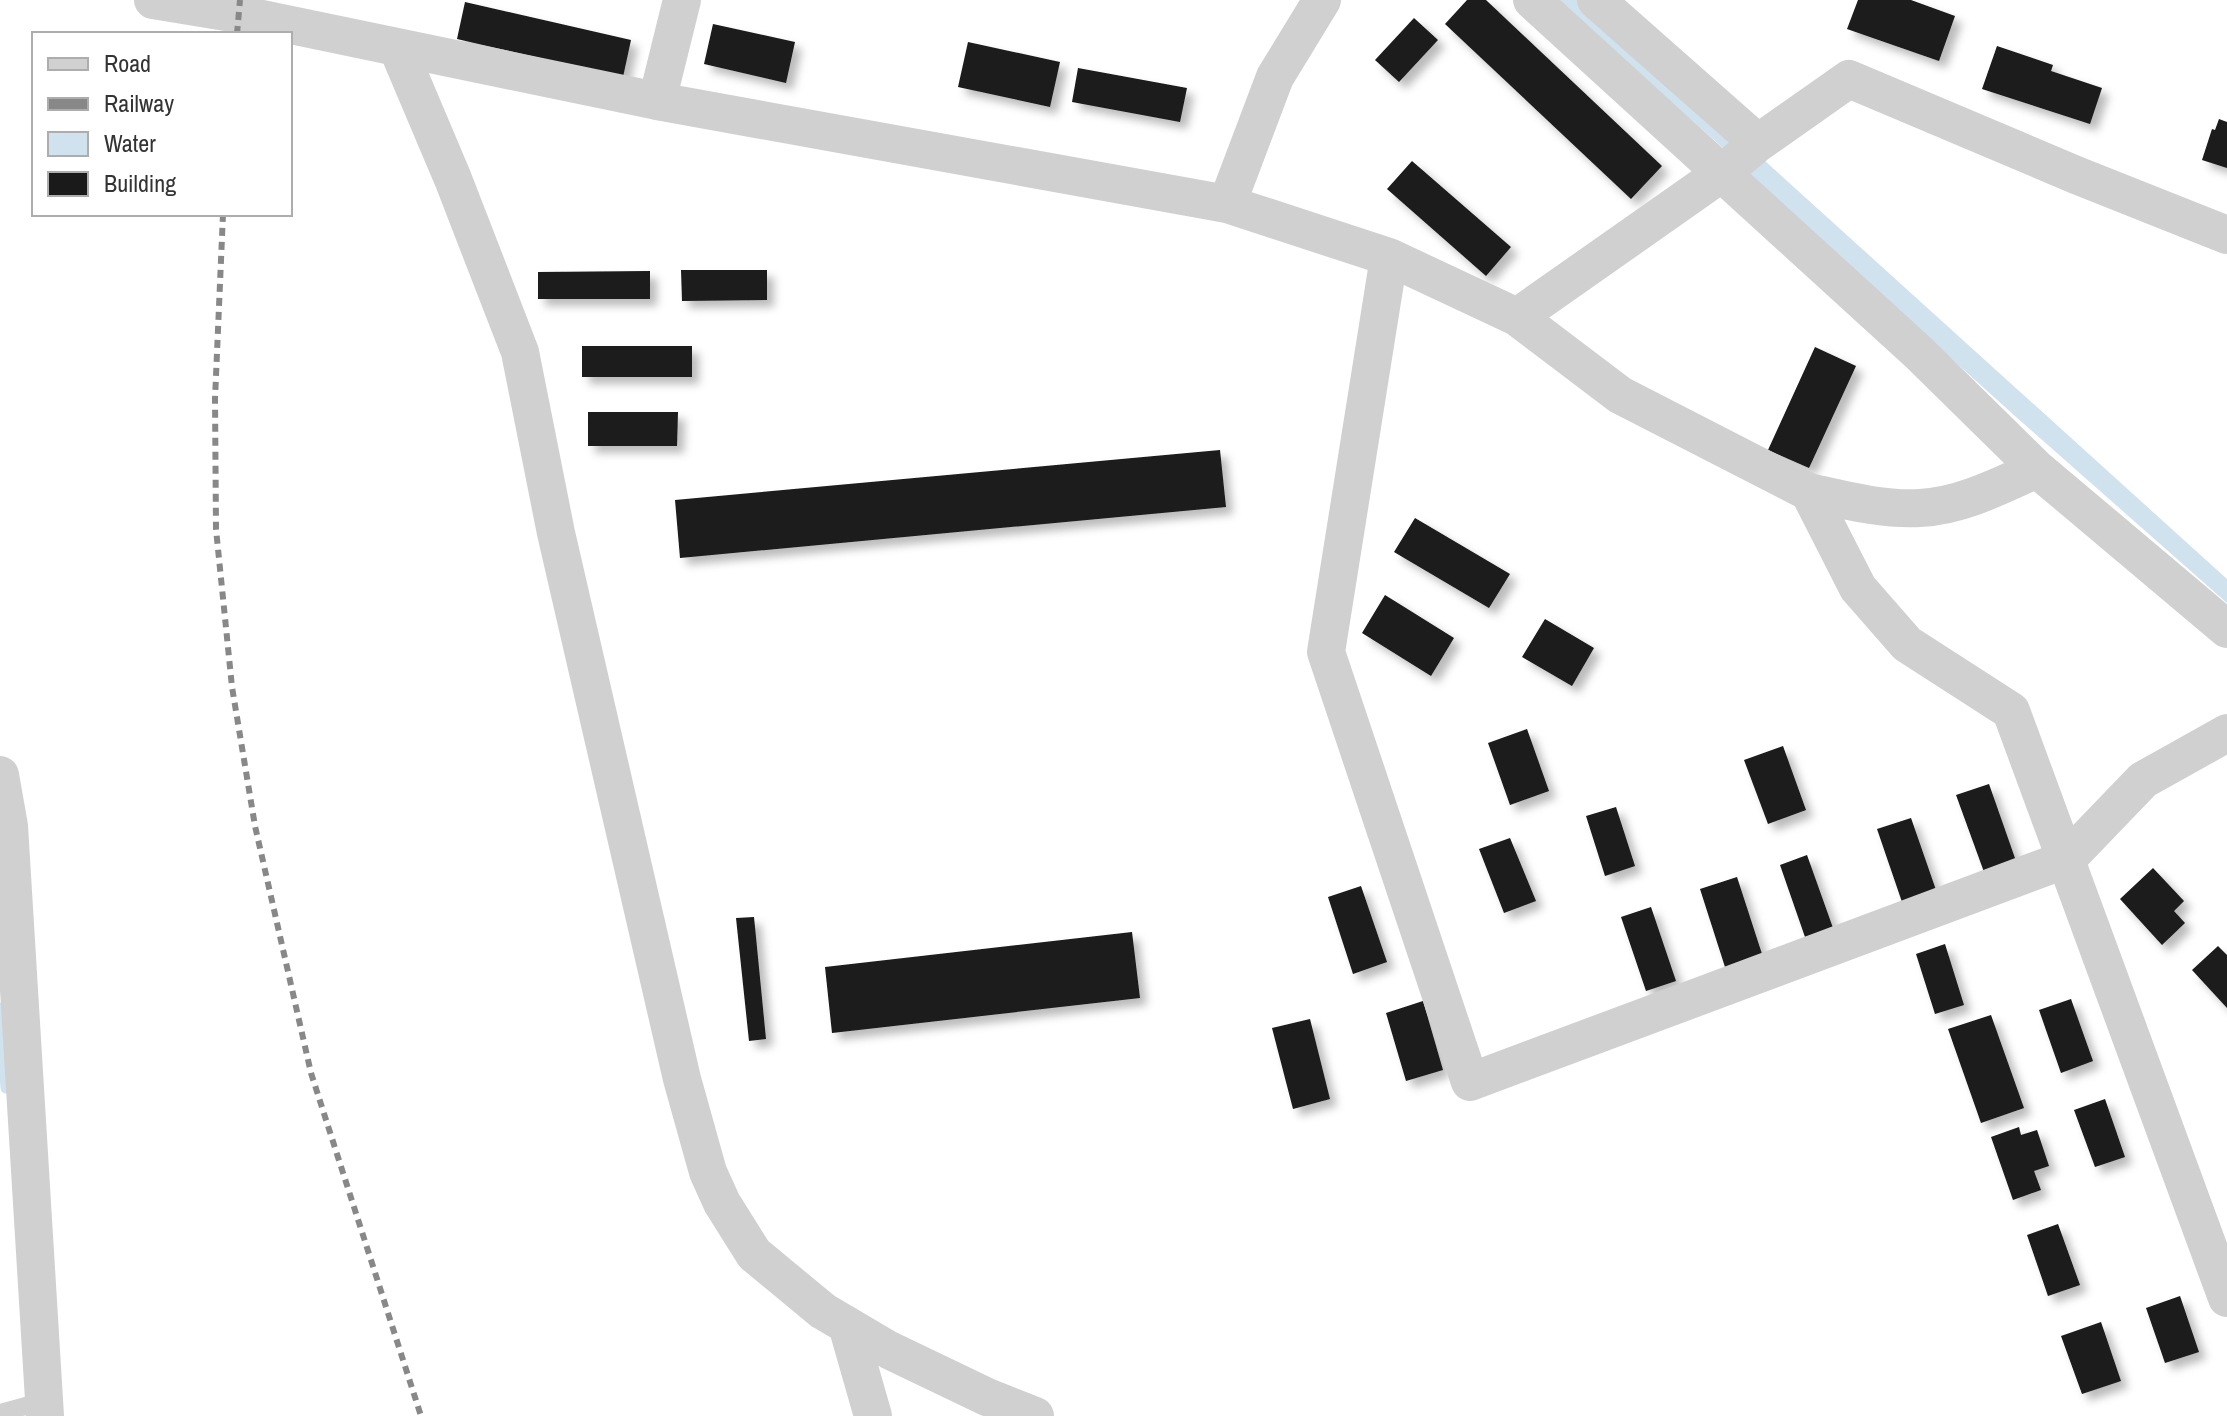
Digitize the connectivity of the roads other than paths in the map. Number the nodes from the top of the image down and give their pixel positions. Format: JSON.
{"nodes":[{"id":1,"x":153,"y":0,"type":"edge"},
{"id":2,"x":682,"y":0,"type":"edge"},
{"id":3,"x":1295,"y":0,"type":"edge"},
{"id":4,"x":1322,"y":0,"type":"edge"},
{"id":5,"x":1532,"y":0,"type":"edge"},
{"id":6,"x":1596,"y":0,"type":"edge"},
{"id":7,"x":307,"y":14,"type":"edge"},
{"id":8,"x":1293,"y":47,"type":"junction"},
{"id":9,"x":398,"y":49,"type":"junction"},
{"id":10,"x":657,"y":101,"type":"junction"},
{"id":11,"x":1742,"y":156,"type":"junction"},
{"id":12,"x":1227,"y":204,"type":"junction"},
{"id":13,"x":2227,"y":235,"type":"edge"},
{"id":14,"x":1389,"y":257,"type":"junction"},
{"id":15,"x":1517,"y":317,"type":"junction"},
{"id":16,"x":2037,"y":469,"type":"junction"},
{"id":17,"x":1809,"y":492,"type":"junction"},
{"id":18,"x":2227,"y":629,"type":"edge"},
{"id":19,"x":2227,"y":733,"type":"edge"},
{"id":20,"x":0,"y":775,"type":"edge"},
{"id":21,"x":2067,"y":859,"type":"junction"},
{"id":22,"x":2227,"y":1298,"type":"edge"},
{"id":23,"x":847,"y":1325,"type":"junction"},
{"id":24,"x":37,"y":1407,"type":"edge"},
{"id":25,"x":0,"y":1413,"type":"edge"},
{"id":26,"x":873,"y":1416,"type":"edge"},
{"id":27,"x":1035,"y":1416,"type":"edge"}],
"edges":[{"from":1,"to":7,"type":"street"},
{"from":2,"to":10,"type":"street"},
{"from":3,"to":8,"type":"street"},
{"from":4,"to":8,"type":"street"},
{"from":5,"to":11,"type":"street"},
{"from":6,"to":11,"type":"street"},
{"from":7,"to":9,"type":"street"},
{"from":8,"to":12,"type":"street"},
{"from":9,"to":10,"type":"street"},
{"from":9,"to":23,"type":"street"},
{"from":10,"to":12,"type":"street"},
{"from":11,"to":13,"type":"street"},
{"from":11,"to":15,"type":"street"},
{"from":11,"to":16,"type":"street"},
{"from":12,"to":14,"type":"street"},
{"from":14,"to":15,"type":"street"},
{"from":14,"to":21,"type":"street"},
{"from":15,"to":17,"type":"street"},
{"from":16,"to":17,"type":"street"},
{"from":16,"to":18,"type":"street"},
{"from":17,"to":21,"type":"street"},
{"from":19,"to":21,"type":"street"},
{"from":20,"to":24,"type":"street"},
{"from":21,"to":22,"type":"street"},
{"from":23,"to":26,"type":"street"},
{"from":23,"to":27,"type":"street"},
{"from":24,"to":25,"type":"lane"}]}
